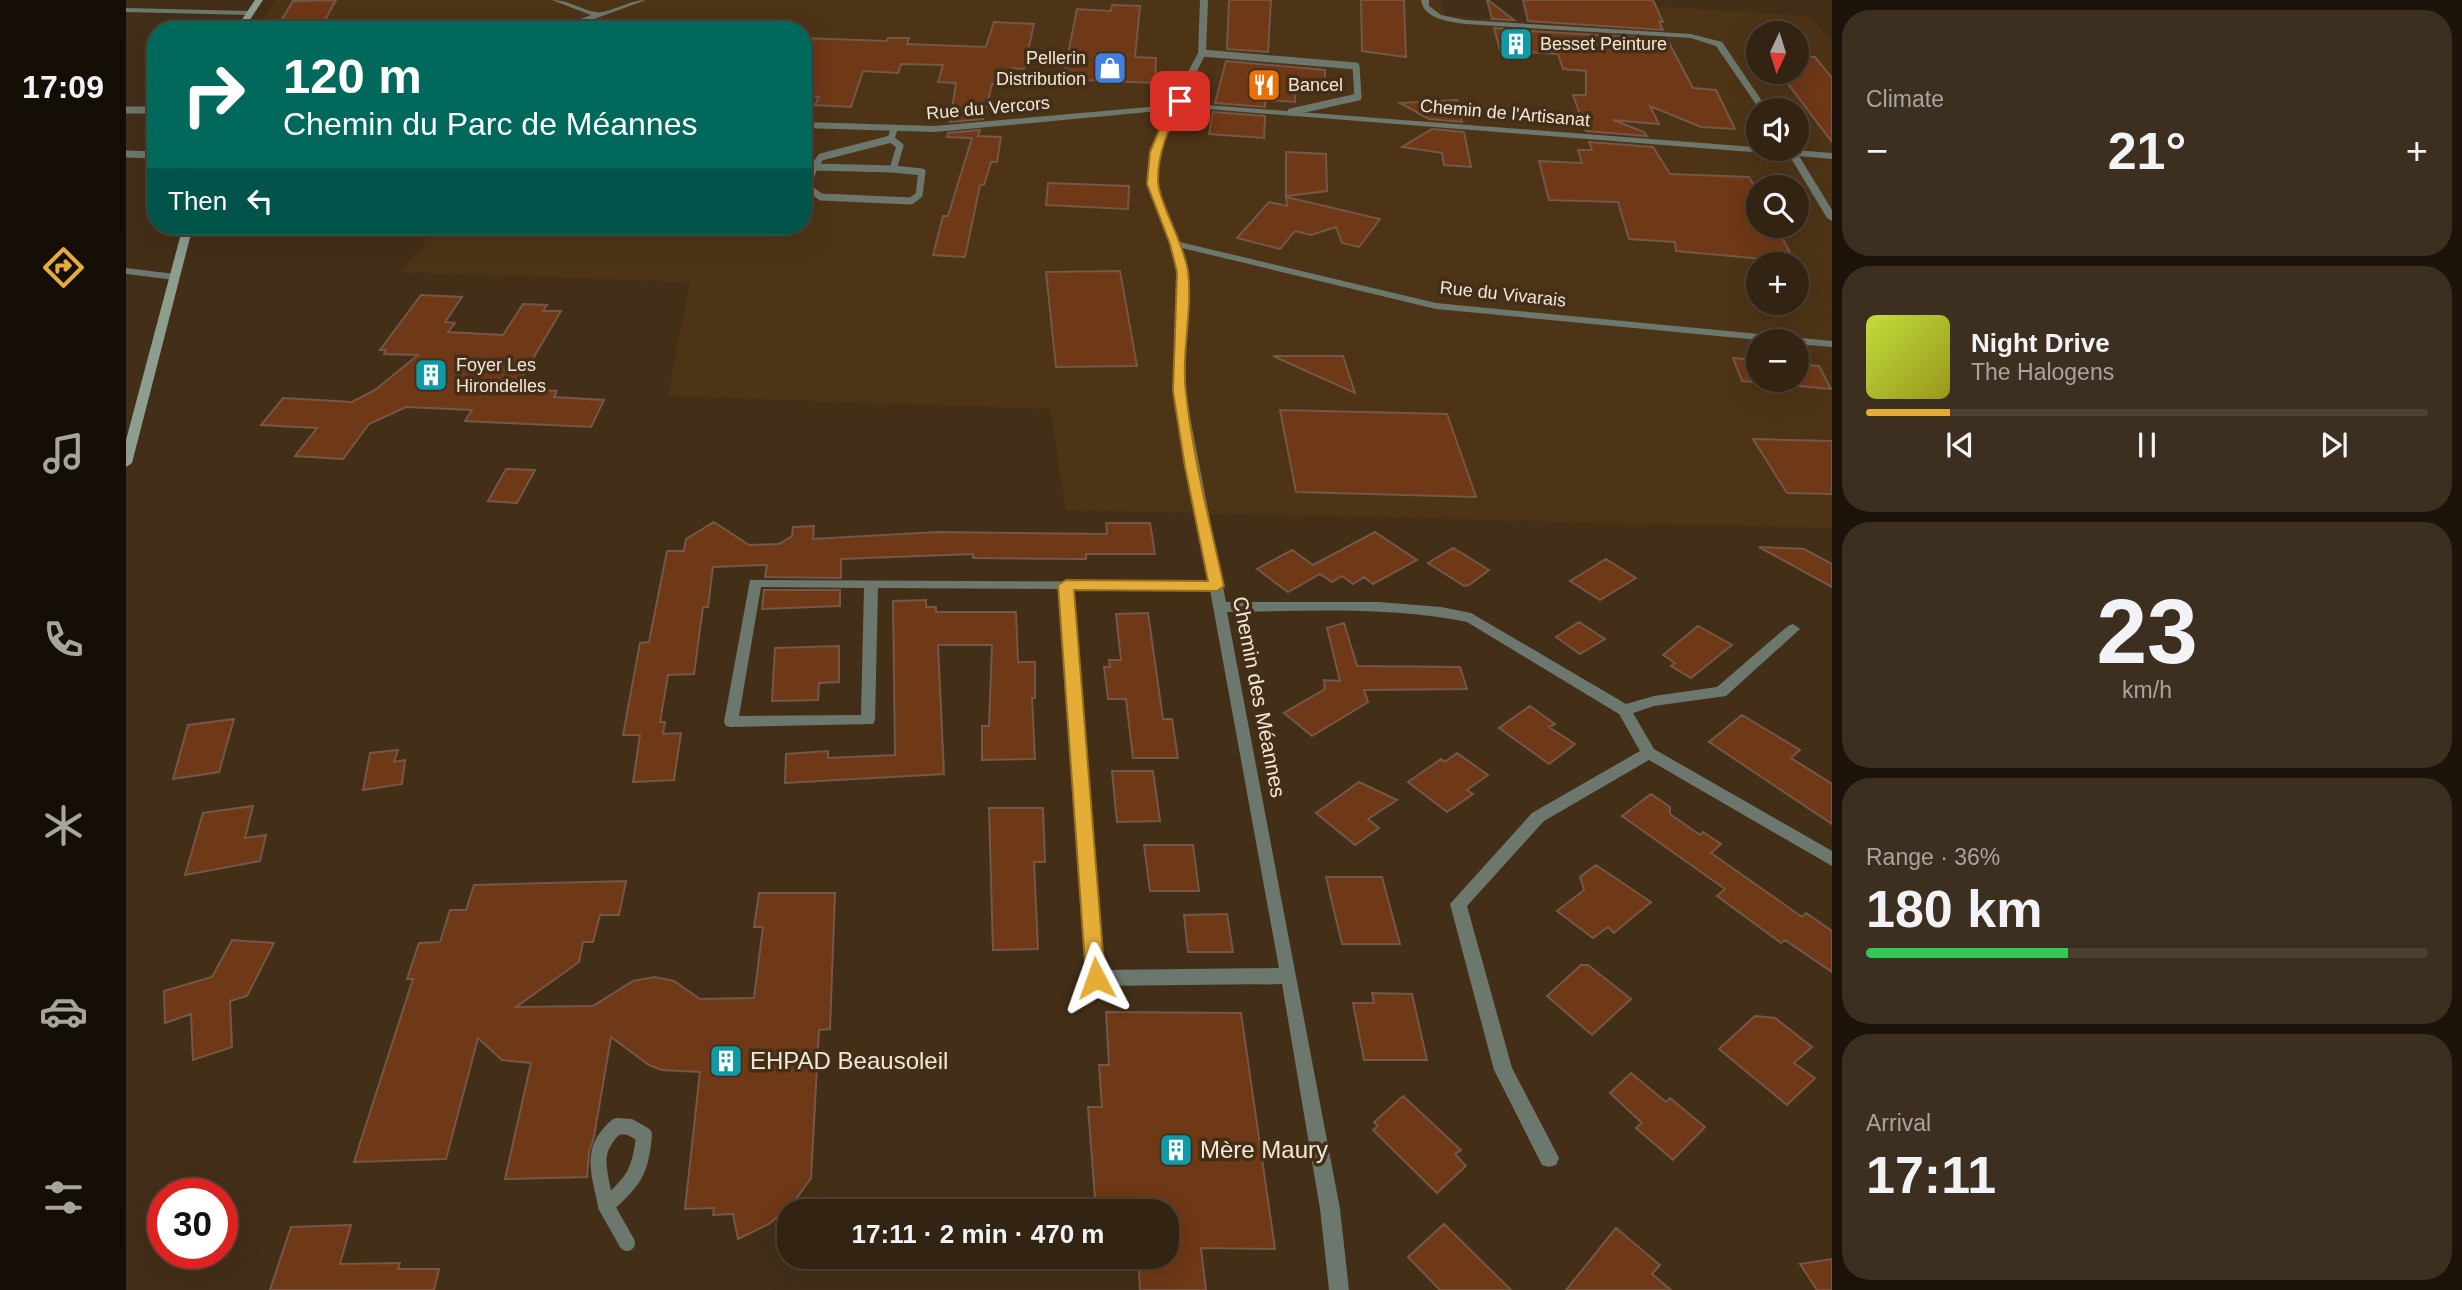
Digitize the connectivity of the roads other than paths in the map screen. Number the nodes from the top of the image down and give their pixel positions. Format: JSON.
{"nodes":[{"id":1,"x":259,"y":0,"type":"edge"},
{"id":2,"x":556,"y":0,"type":"edge"},
{"id":3,"x":642,"y":0,"type":"edge"},
{"id":4,"x":1203,"y":0,"type":"edge"},
{"id":5,"x":1425,"y":0,"type":"edge"},
{"id":6,"x":126,"y":10,"type":"edge"},
{"id":7,"x":249,"y":13,"type":"junction"},
{"id":8,"x":597,"y":15,"type":"junction"},
{"id":9,"x":244,"y":21,"type":"edge"},
{"id":10,"x":581,"y":21,"type":"edge"},
{"id":11,"x":1202,"y":53,"type":"junction"},
{"id":12,"x":1756,"y":98,"type":"edge"},
{"id":13,"x":1176,"y":106,"type":"junction"},
{"id":14,"x":126,"y":110,"type":"edge"},
{"id":15,"x":147,"y":110,"type":"edge"},
{"id":16,"x":1291,"y":112,"type":"junction"},
{"id":17,"x":812,"y":125,"type":"edge"},
{"id":18,"x":894,"y":128,"type":"junction"},
{"id":19,"x":891,"y":139,"type":"junction"},
{"id":20,"x":1746,"y":147,"type":"edge"},
{"id":21,"x":1809,"y":153,"type":"edge"},
{"id":22,"x":126,"y":154,"type":"edge"},
{"id":23,"x":147,"y":155,"type":"edge"},
{"id":24,"x":1832,"y":156,"type":"edge"},
{"id":25,"x":1797,"y":161,"type":"edge"},
{"id":26,"x":814,"y":166,"type":"junction"},
{"id":27,"x":893,"y":169,"type":"junction"},
{"id":28,"x":812,"y":172,"type":"edge"},
{"id":29,"x":812,"y":191,"type":"edge"},
{"id":30,"x":1830,"y":213,"type":"edge"},
{"id":31,"x":186,"y":235,"type":"edge"},
{"id":32,"x":1176,"y":244,"type":"junction"},
{"id":33,"x":126,"y":271,"type":"edge"},
{"id":34,"x":174,"y":277,"type":"junction"},
{"id":35,"x":1832,"y":344,"type":"edge"},
{"id":36,"x":126,"y":463,"type":"edge"},
{"id":37,"x":871,"y":584,"type":"junction"},
{"id":38,"x":1066,"y":585,"type":"junction"},
{"id":39,"x":1217,"y":586,"type":"junction"},
{"id":40,"x":1221,"y":607,"type":"junction"},
{"id":41,"x":1793,"y":629,"type":"dead end"},
{"id":42,"x":1624,"y":710,"type":"junction"},
{"id":43,"x":1649,"y":753,"type":"junction"},
{"id":44,"x":1832,"y":859,"type":"edge"},
{"id":45,"x":1289,"y":976,"type":"junction"},
{"id":46,"x":1549,"y":1158,"type":"dead end"},
{"id":47,"x":606,"y":1206,"type":"dead end"},
{"id":48,"x":627,"y":1243,"type":"dead end"},
{"id":49,"x":1339,"y":1290,"type":"edge"}],
"edges":[{"from":1,"to":7,"type":"street"},
{"from":2,"to":8,"type":"street"},
{"from":3,"to":8,"type":"street"},
{"from":4,"to":11,"type":"street","name":"Chemin des Méannes"},
{"from":5,"to":12,"type":"street"},
{"from":6,"to":7,"type":"street"},
{"from":7,"to":9,"type":"street"},
{"from":8,"to":10,"type":"street"},
{"from":11,"to":13,"type":"street","name":"Chemin des Méannes"},
{"from":11,"to":16,"type":"lane"},
{"from":13,"to":16,"type":"street","name":"Chemin de l'Artisanat"},
{"from":13,"to":18,"type":"street","name":"Rue du Vercors"},
{"from":13,"to":32,"type":"street","name":"Chemin des Méannes"},
{"from":14,"to":15,"type":"lane"},
{"from":16,"to":20,"type":"street","name":"Chemin de l'Artisanat"},
{"from":17,"to":18,"type":"street","name":"Rue du Vercors"},
{"from":18,"to":19,"type":"lane"},
{"from":19,"to":26,"type":"lane"},
{"from":19,"to":27,"type":"lane"},
{"from":21,"to":24,"type":"street","name":"Chemin de l'Artisanat"},
{"from":22,"to":23,"type":"lane"},
{"from":25,"to":30,"type":"street"},
{"from":26,"to":27,"type":"lane"},
{"from":26,"to":28,"type":"lane"},
{"from":27,"to":29,"type":"lane"},
{"from":31,"to":34,"type":"street"},
{"from":32,"to":35,"type":"street","name":"Rue du Vivarais"},
{"from":32,"to":39,"type":"street","name":"Chemin des Méannes"},
{"from":33,"to":34,"type":"street"},
{"from":34,"to":36,"type":"street"},
{"from":37,"to":37,"type":"street"},
{"from":37,"to":38,"type":"street"},
{"from":38,"to":39,"type":"street"},
{"from":38,"to":45,"type":"street"},
{"from":39,"to":40,"type":"street","name":"Chemin des Méannes"},
{"from":40,"to":42,"type":"street"},
{"from":40,"to":45,"type":"street","name":"Chemin des Méannes"},
{"from":41,"to":42,"type":"street"},
{"from":42,"to":43,"type":"street"},
{"from":43,"to":44,"type":"street"},
{"from":43,"to":46,"type":"street"},
{"from":45,"to":49,"type":"street","name":"Chemin des Méannes"},
{"from":47,"to":48,"type":"lane"}]}
